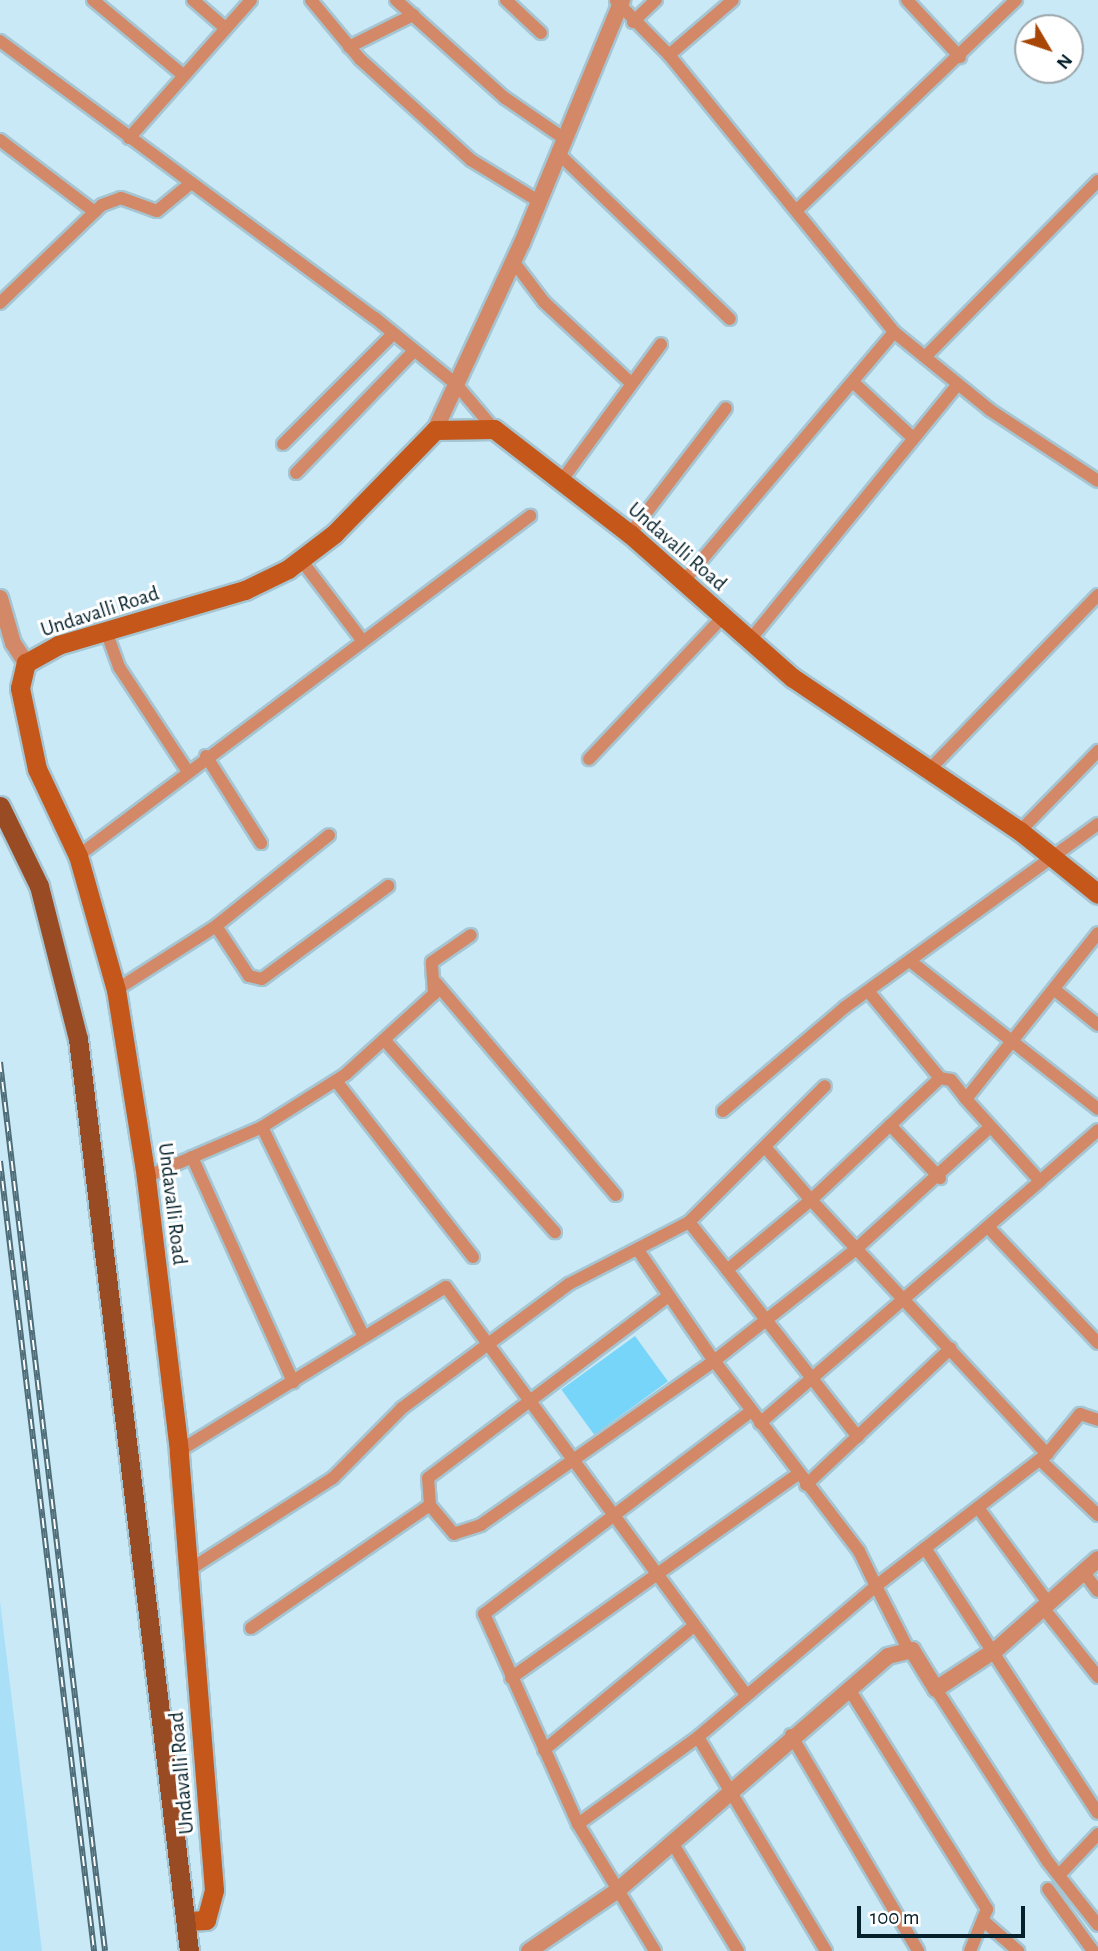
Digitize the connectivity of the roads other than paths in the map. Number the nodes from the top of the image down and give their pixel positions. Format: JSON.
{"nodes":[{"id":1,"x":93,"y":0,"type":"edge"},
{"id":2,"x":193,"y":0,"type":"edge"},
{"id":3,"x":251,"y":0,"type":"edge"},
{"id":4,"x":311,"y":0,"type":"edge"},
{"id":5,"x":396,"y":0,"type":"edge"},
{"id":6,"x":506,"y":0,"type":"edge"},
{"id":7,"x":656,"y":0,"type":"edge"},
{"id":8,"x":733,"y":0,"type":"edge"},
{"id":9,"x":906,"y":0,"type":"edge"},
{"id":10,"x":1016,"y":0,"type":"edge"},
{"id":11,"x":619,"y":3,"type":"edge"},
{"id":12,"x":412,"y":15,"type":"junction"},
{"id":13,"x":633,"y":22,"type":"junction"},
{"id":14,"x":222,"y":26,"type":"junction"},
{"id":15,"x":541,"y":33,"type":"dead end"},
{"id":16,"x":0,"y":41,"type":"edge"},
{"id":17,"x":349,"y":47,"type":"junction"},
{"id":18,"x":668,"y":55,"type":"junction"},
{"id":19,"x":960,"y":57,"type":"junction"},
{"id":20,"x":183,"y":75,"type":"junction"},
{"id":21,"x":129,"y":138,"type":"junction"},
{"id":22,"x":0,"y":140,"type":"edge"},
{"id":23,"x":563,"y":148,"type":"junction"},
{"id":24,"x":1098,"y":181,"type":"edge"},
{"id":25,"x":191,"y":183,"type":"junction"},
{"id":26,"x":540,"y":202,"type":"junction"},
{"id":27,"x":799,"y":208,"type":"junction"},
{"id":28,"x":95,"y":212,"type":"junction"},
{"id":29,"x":513,"y":261,"type":"junction"},
{"id":30,"x":0,"y":303,"type":"edge"},
{"id":31,"x":730,"y":319,"type":"dead end"},
{"id":32,"x":894,"y":332,"type":"junction"},
{"id":33,"x":392,"y":335,"type":"junction"},
{"id":34,"x":661,"y":344,"type":"dead end"},
{"id":35,"x":413,"y":352,"type":"junction"},
{"id":36,"x":925,"y":357,"type":"junction"},
{"id":37,"x":631,"y":383,"type":"junction"},
{"id":38,"x":456,"y":384,"type":"junction"},
{"id":39,"x":855,"y":384,"type":"junction"},
{"id":40,"x":957,"y":385,"type":"junction"},
{"id":41,"x":726,"y":408,"type":"dead end"},
{"id":42,"x":494,"y":429,"type":"junction"},
{"id":43,"x":435,"y":430,"type":"junction"},
{"id":44,"x":913,"y":438,"type":"junction"},
{"id":45,"x":283,"y":444,"type":"dead end"},
{"id":46,"x":296,"y":473,"type":"dead end"},
{"id":47,"x":562,"y":480,"type":"junction"},
{"id":48,"x":1098,"y":481,"type":"edge"},
{"id":49,"x":530,"y":516,"type":"dead end"},
{"id":50,"x":630,"y":534,"type":"junction"},
{"id":51,"x":301,"y":560,"type":"junction"},
{"id":52,"x":683,"y":582,"type":"junction"},
{"id":53,"x":1098,"y":595,"type":"edge"},
{"id":54,"x":0,"y":598,"type":"edge"},
{"id":55,"x":723,"y":617,"type":"junction"},
{"id":56,"x":106,"y":631,"type":"junction"},
{"id":57,"x":362,"y":640,"type":"junction"},
{"id":58,"x":750,"y":640,"type":"junction"},
{"id":59,"x":26,"y":663,"type":"junction"},
{"id":60,"x":1098,"y":751,"type":"edge"},
{"id":61,"x":206,"y":756,"type":"junction"},
{"id":62,"x":589,"y":759,"type":"dead end"},
{"id":63,"x":930,"y":769,"type":"junction"},
{"id":64,"x":187,"y":770,"type":"junction"},
{"id":65,"x":0,"y":806,"type":"edge"},
{"id":66,"x":1098,"y":824,"type":"edge"},
{"id":67,"x":1020,"y":831,"type":"junction"},
{"id":68,"x":329,"y":835,"type":"dead end"},
{"id":69,"x":261,"y":843,"type":"dead end"},
{"id":70,"x":78,"y":856,"type":"junction"},
{"id":71,"x":1053,"y":858,"type":"junction"},
{"id":72,"x":388,"y":886,"type":"dead end"},
{"id":73,"x":1098,"y":894,"type":"edge"},
{"id":74,"x":216,"y":926,"type":"junction"},
{"id":75,"x":1098,"y":933,"type":"edge"},
{"id":76,"x":471,"y":935,"type":"dead end"},
{"id":77,"x":910,"y":961,"type":"junction"},
{"id":78,"x":436,"y":983,"type":"junction"},
{"id":79,"x":116,"y":990,"type":"junction"},
{"id":80,"x":1055,"y":990,"type":"junction"},
{"id":81,"x":869,"y":991,"type":"junction"},
{"id":82,"x":1098,"y":1026,"type":"edge"},
{"id":83,"x":387,"y":1043,"type":"junction"},
{"id":84,"x":1014,"y":1044,"type":"junction"},
{"id":85,"x":940,"y":1078,"type":"junction"},
{"id":86,"x":336,"y":1081,"type":"junction"},
{"id":87,"x":825,"y":1086,"type":"dead end"},
{"id":88,"x":966,"y":1098,"type":"junction"},
{"id":89,"x":1098,"y":1109,"type":"edge"},
{"id":90,"x":723,"y":1111,"type":"dead end"},
{"id":91,"x":890,"y":1125,"type":"junction"},
{"id":92,"x":262,"y":1127,"type":"junction"},
{"id":93,"x":990,"y":1127,"type":"junction"},
{"id":94,"x":1098,"y":1130,"type":"edge"},
{"id":95,"x":766,"y":1148,"type":"junction"},
{"id":96,"x":192,"y":1157,"type":"junction"},
{"id":97,"x":146,"y":1177,"type":"junction"},
{"id":98,"x":940,"y":1178,"type":"junction"},
{"id":99,"x":1040,"y":1181,"type":"junction"},
{"id":100,"x":616,"y":1195,"type":"dead end"},
{"id":101,"x":811,"y":1200,"type":"junction"},
{"id":102,"x":689,"y":1222,"type":"junction"},
{"id":103,"x":988,"y":1227,"type":"junction"},
{"id":104,"x":555,"y":1232,"type":"dead end"},
{"id":105,"x":855,"y":1250,"type":"junction"},
{"id":106,"x":640,"y":1253,"type":"junction"},
{"id":107,"x":473,"y":1257,"type":"dead end"},
{"id":108,"x":727,"y":1270,"type":"junction"},
{"id":109,"x":669,"y":1296,"type":"junction"},
{"id":110,"x":904,"y":1302,"type":"junction"},
{"id":111,"x":770,"y":1321,"type":"junction"},
{"id":112,"x":362,"y":1334,"type":"junction"},
{"id":113,"x":491,"y":1342,"type":"junction"},
{"id":114,"x":1098,"y":1343,"type":"edge"},
{"id":115,"x":951,"y":1348,"type":"junction"},
{"id":116,"x":714,"y":1361,"type":"junction"},
{"id":117,"x":813,"y":1378,"type":"junction"},
{"id":118,"x":293,"y":1382,"type":"junction"},
{"id":119,"x":533,"y":1402,"type":"junction"},
{"id":120,"x":751,"y":1411,"type":"junction"},
{"id":121,"x":1098,"y":1420,"type":"edge"},
{"id":122,"x":760,"y":1423,"type":"junction"},
{"id":123,"x":858,"y":1437,"type":"junction"},
{"id":124,"x":179,"y":1451,"type":"junction"},
{"id":125,"x":1044,"y":1457,"type":"junction"},
{"id":126,"x":573,"y":1458,"type":"junction"},
{"id":127,"x":798,"y":1474,"type":"junction"},
{"id":128,"x":806,"y":1485,"type":"junction"},
{"id":129,"x":430,"y":1505,"type":"junction"},
{"id":130,"x":979,"y":1509,"type":"junction"},
{"id":131,"x":616,"y":1512,"type":"junction"},
{"id":132,"x":1098,"y":1515,"type":"edge"},
{"id":133,"x":925,"y":1548,"type":"junction"},
{"id":134,"x":1098,"y":1559,"type":"edge"},
{"id":135,"x":189,"y":1570,"type":"junction"},
{"id":136,"x":656,"y":1572,"type":"junction"},
{"id":137,"x":1084,"y":1574,"type":"junction"},
{"id":138,"x":876,"y":1586,"type":"junction"},
{"id":139,"x":1098,"y":1591,"type":"edge"},
{"id":140,"x":1047,"y":1606,"type":"junction"},
{"id":141,"x":694,"y":1626,"type":"junction"},
{"id":142,"x":251,"y":1628,"type":"dead end"},
{"id":143,"x":906,"y":1647,"type":"junction"},
{"id":144,"x":997,"y":1649,"type":"junction"},
{"id":145,"x":1098,"y":1677,"type":"edge"},
{"id":146,"x":511,"y":1678,"type":"junction"},
{"id":147,"x":849,"y":1689,"type":"junction"},
{"id":148,"x":936,"y":1689,"type":"junction"},
{"id":149,"x":744,"y":1692,"type":"junction"},
{"id":150,"x":791,"y":1735,"type":"junction"},
{"id":151,"x":698,"y":1737,"type":"junction"},
{"id":152,"x":544,"y":1750,"type":"junction"},
{"id":153,"x":729,"y":1790,"type":"junction"},
{"id":154,"x":1098,"y":1812,"type":"edge"},
{"id":155,"x":578,"y":1824,"type":"junction"},
{"id":156,"x":1098,"y":1834,"type":"edge"},
{"id":157,"x":673,"y":1844,"type":"junction"},
{"id":158,"x":1060,"y":1874,"type":"junction"},
{"id":159,"x":1048,"y":1889,"type":"dead end"},
{"id":160,"x":618,"y":1890,"type":"junction"},
{"id":161,"x":187,"y":1921,"type":"junction"},
{"id":162,"x":986,"y":1923,"type":"junction"},
{"id":163,"x":1098,"y":1925,"type":"edge"},
{"id":164,"x":189,"y":1951,"type":"edge"},
{"id":165,"x":529,"y":1951,"type":"edge"},
{"id":166,"x":655,"y":1951,"type":"edge"},
{"id":167,"x":738,"y":1951,"type":"edge"},
{"id":168,"x":826,"y":1951,"type":"edge"},
{"id":169,"x":918,"y":1951,"type":"edge"},
{"id":170,"x":971,"y":1951,"type":"edge"},
{"id":171,"x":1018,"y":1951,"type":"edge"},
{"id":172,"x":1093,"y":1951,"type":"edge"}],
"edges":[{"from":1,"to":20,"type":"street"},
{"from":2,"to":14,"type":"street"},
{"from":3,"to":14,"type":"street"},
{"from":4,"to":17,"type":"street"},
{"from":5,"to":12,"type":"street"},
{"from":6,"to":15,"type":"street"},
{"from":7,"to":13,"type":"street"},
{"from":8,"to":18,"type":"street"},
{"from":9,"to":19,"type":"street"},
{"from":10,"to":19,"type":"street"},
{"from":11,"to":13,"type":"street"},
{"from":11,"to":23,"type":"street"},
{"from":12,"to":17,"type":"street"},
{"from":12,"to":23,"type":"street"},
{"from":13,"to":18,"type":"street"},
{"from":14,"to":20,"type":"street"},
{"from":16,"to":21,"type":"street"},
{"from":17,"to":26,"type":"street"},
{"from":18,"to":27,"type":"street"},
{"from":19,"to":27,"type":"street"},
{"from":20,"to":21,"type":"street"},
{"from":21,"to":25,"type":"street"},
{"from":22,"to":28,"type":"street"},
{"from":23,"to":26,"type":"street"},
{"from":23,"to":31,"type":"street"},
{"from":24,"to":36,"type":"street"},
{"from":25,"to":28,"type":"street"},
{"from":25,"to":33,"type":"street"},
{"from":26,"to":29,"type":"street"},
{"from":27,"to":32,"type":"street"},
{"from":28,"to":30,"type":"street"},
{"from":29,"to":37,"type":"street"},
{"from":29,"to":38,"type":"street"},
{"from":32,"to":36,"type":"street"},
{"from":32,"to":39,"type":"street"},
{"from":33,"to":35,"type":"street"},
{"from":33,"to":45,"type":"street"},
{"from":34,"to":37,"type":"street"},
{"from":35,"to":38,"type":"street"},
{"from":35,"to":46,"type":"street"},
{"from":36,"to":40,"type":"street"},
{"from":37,"to":47,"type":"street"},
{"from":38,"to":42,"type":"street"},
{"from":38,"to":43,"type":"street"},
{"from":39,"to":44,"type":"street"},
{"from":39,"to":52,"type":"street"},
{"from":40,"to":44,"type":"street"},
{"from":40,"to":48,"type":"street"},
{"from":41,"to":50,"type":"street"},
{"from":42,"to":43,"type":"main road"},
{"from":42,"to":47,"type":"main road","name":"Undavalli Road"},
{"from":43,"to":51,"type":"main road","name":"Undavalli Road"},
{"from":44,"to":58,"type":"street"},
{"from":47,"to":50,"type":"main road","name":"Undavalli Road"},
{"from":49,"to":57,"type":"street"},
{"from":50,"to":52,"type":"main road","name":"Undavalli Road"},
{"from":51,"to":56,"type":"main road","name":"Undavalli Road"},
{"from":51,"to":57,"type":"street"},
{"from":52,"to":55,"type":"main road","name":"Undavalli Road"},
{"from":53,"to":63,"type":"street"},
{"from":54,"to":59,"type":"street"},
{"from":55,"to":58,"type":"main road","name":"Undavalli Road"},
{"from":55,"to":62,"type":"street"},
{"from":56,"to":59,"type":"main road","name":"Undavalli Road"},
{"from":56,"to":64,"type":"street"},
{"from":57,"to":61,"type":"street"},
{"from":58,"to":63,"type":"main road","name":"Undavalli Road"},
{"from":59,"to":70,"type":"main road","name":"Undavalli Road"},
{"from":60,"to":67,"type":"street"},
{"from":61,"to":64,"type":"street"},
{"from":61,"to":69,"type":"street"},
{"from":63,"to":67,"type":"main road","name":"Undavalli Road"},
{"from":64,"to":70,"type":"street"},
{"from":65,"to":161,"type":"main road"},
{"from":66,"to":71,"type":"street"},
{"from":67,"to":71,"type":"main road","name":"Undavalli Road"},
{"from":68,"to":74,"type":"street"},
{"from":70,"to":79,"type":"main road","name":"Undavalli Road"},
{"from":71,"to":73,"type":"main road","name":"Undavalli Road"},
{"from":71,"to":77,"type":"street"},
{"from":72,"to":74,"type":"street"},
{"from":74,"to":79,"type":"street"},
{"from":75,"to":80,"type":"street"},
{"from":76,"to":78,"type":"street"},
{"from":77,"to":81,"type":"street"},
{"from":77,"to":84,"type":"street"},
{"from":78,"to":83,"type":"street"},
{"from":78,"to":100,"type":"street"},
{"from":79,"to":97,"type":"main road","name":"Undavalli Road"},
{"from":80,"to":82,"type":"street"},
{"from":80,"to":84,"type":"street"},
{"from":81,"to":85,"type":"street"},
{"from":81,"to":90,"type":"street"},
{"from":83,"to":86,"type":"street"},
{"from":83,"to":104,"type":"street"},
{"from":84,"to":88,"type":"street"},
{"from":84,"to":89,"type":"street"},
{"from":85,"to":88,"type":"street"},
{"from":85,"to":91,"type":"street"},
{"from":86,"to":92,"type":"street"},
{"from":86,"to":107,"type":"street"},
{"from":87,"to":95,"type":"street"},
{"from":88,"to":93,"type":"street"},
{"from":91,"to":98,"type":"street"},
{"from":91,"to":101,"type":"street"},
{"from":92,"to":96,"type":"street"},
{"from":92,"to":112,"type":"street"},
{"from":93,"to":98,"type":"street"},
{"from":93,"to":99,"type":"street"},
{"from":94,"to":99,"type":"street"},
{"from":95,"to":101,"type":"street"},
{"from":95,"to":102,"type":"street"},
{"from":96,"to":97,"type":"street"},
{"from":96,"to":118,"type":"street"},
{"from":97,"to":124,"type":"main road","name":"Undavalli Road"},
{"from":98,"to":105,"type":"street"},
{"from":99,"to":103,"type":"street"},
{"from":101,"to":105,"type":"street"},
{"from":101,"to":108,"type":"street"},
{"from":102,"to":106,"type":"street"},
{"from":102,"to":108,"type":"street"},
{"from":103,"to":110,"type":"street"},
{"from":103,"to":114,"type":"street"},
{"from":105,"to":110,"type":"street"},
{"from":105,"to":111,"type":"street"},
{"from":106,"to":109,"type":"street"},
{"from":106,"to":113,"type":"street"},
{"from":108,"to":111,"type":"street"},
{"from":109,"to":116,"type":"street"},
{"from":109,"to":119,"type":"street"},
{"from":110,"to":115,"type":"street"},
{"from":110,"to":117,"type":"street"},
{"from":111,"to":116,"type":"street"},
{"from":111,"to":117,"type":"street"},
{"from":112,"to":113,"type":"street"},
{"from":112,"to":118,"type":"street"},
{"from":113,"to":119,"type":"street"},
{"from":113,"to":135,"type":"street"},
{"from":115,"to":123,"type":"street"},
{"from":115,"to":125,"type":"street"},
{"from":116,"to":120,"type":"street"},
{"from":116,"to":126,"type":"street"},
{"from":117,"to":122,"type":"street"},
{"from":117,"to":123,"type":"street"},
{"from":118,"to":124,"type":"street"},
{"from":119,"to":126,"type":"street"},
{"from":119,"to":129,"type":"street"},
{"from":120,"to":122,"type":"street"},
{"from":120,"to":131,"type":"street"},
{"from":121,"to":125,"type":"street"},
{"from":122,"to":127,"type":"street"},
{"from":123,"to":128,"type":"street"},
{"from":124,"to":135,"type":"main road","name":"Undavalli Road"},
{"from":125,"to":130,"type":"street"},
{"from":125,"to":132,"type":"street"},
{"from":126,"to":129,"type":"street"},
{"from":126,"to":131,"type":"street"},
{"from":127,"to":128,"type":"street"},
{"from":127,"to":136,"type":"street"},
{"from":128,"to":138,"type":"street"},
{"from":129,"to":142,"type":"street"},
{"from":130,"to":133,"type":"street"},
{"from":130,"to":140,"type":"street"},
{"from":131,"to":136,"type":"street"},
{"from":131,"to":146,"type":"street"},
{"from":133,"to":138,"type":"street"},
{"from":133,"to":144,"type":"street"},
{"from":134,"to":137,"type":"street"},
{"from":135,"to":161,"type":"main road","name":"Undavalli Road"},
{"from":136,"to":141,"type":"street"},
{"from":136,"to":146,"type":"street"},
{"from":137,"to":139,"type":"street"},
{"from":137,"to":140,"type":"street"},
{"from":138,"to":143,"type":"street"},
{"from":138,"to":149,"type":"street"},
{"from":140,"to":144,"type":"street"},
{"from":140,"to":145,"type":"street"},
{"from":141,"to":149,"type":"street"},
{"from":141,"to":152,"type":"street"},
{"from":143,"to":147,"type":"street"},
{"from":143,"to":148,"type":"street"},
{"from":144,"to":148,"type":"street"},
{"from":144,"to":154,"type":"street"},
{"from":146,"to":152,"type":"street"},
{"from":147,"to":150,"type":"street"},
{"from":147,"to":162,"type":"street"},
{"from":148,"to":158,"type":"street"},
{"from":149,"to":151,"type":"street"},
{"from":150,"to":153,"type":"street"},
{"from":150,"to":169,"type":"street"},
{"from":151,"to":153,"type":"street"},
{"from":151,"to":155,"type":"street"},
{"from":152,"to":155,"type":"street"},
{"from":153,"to":157,"type":"street"},
{"from":153,"to":168,"type":"street"},
{"from":155,"to":160,"type":"street"},
{"from":156,"to":158,"type":"street"},
{"from":157,"to":160,"type":"street"},
{"from":157,"to":167,"type":"street"},
{"from":158,"to":163,"type":"street"},
{"from":159,"to":172,"type":"street"},
{"from":160,"to":165,"type":"street"},
{"from":160,"to":166,"type":"street"},
{"from":161,"to":164,"type":"main road"},
{"from":162,"to":170,"type":"street"},
{"from":162,"to":171,"type":"street"}]}
